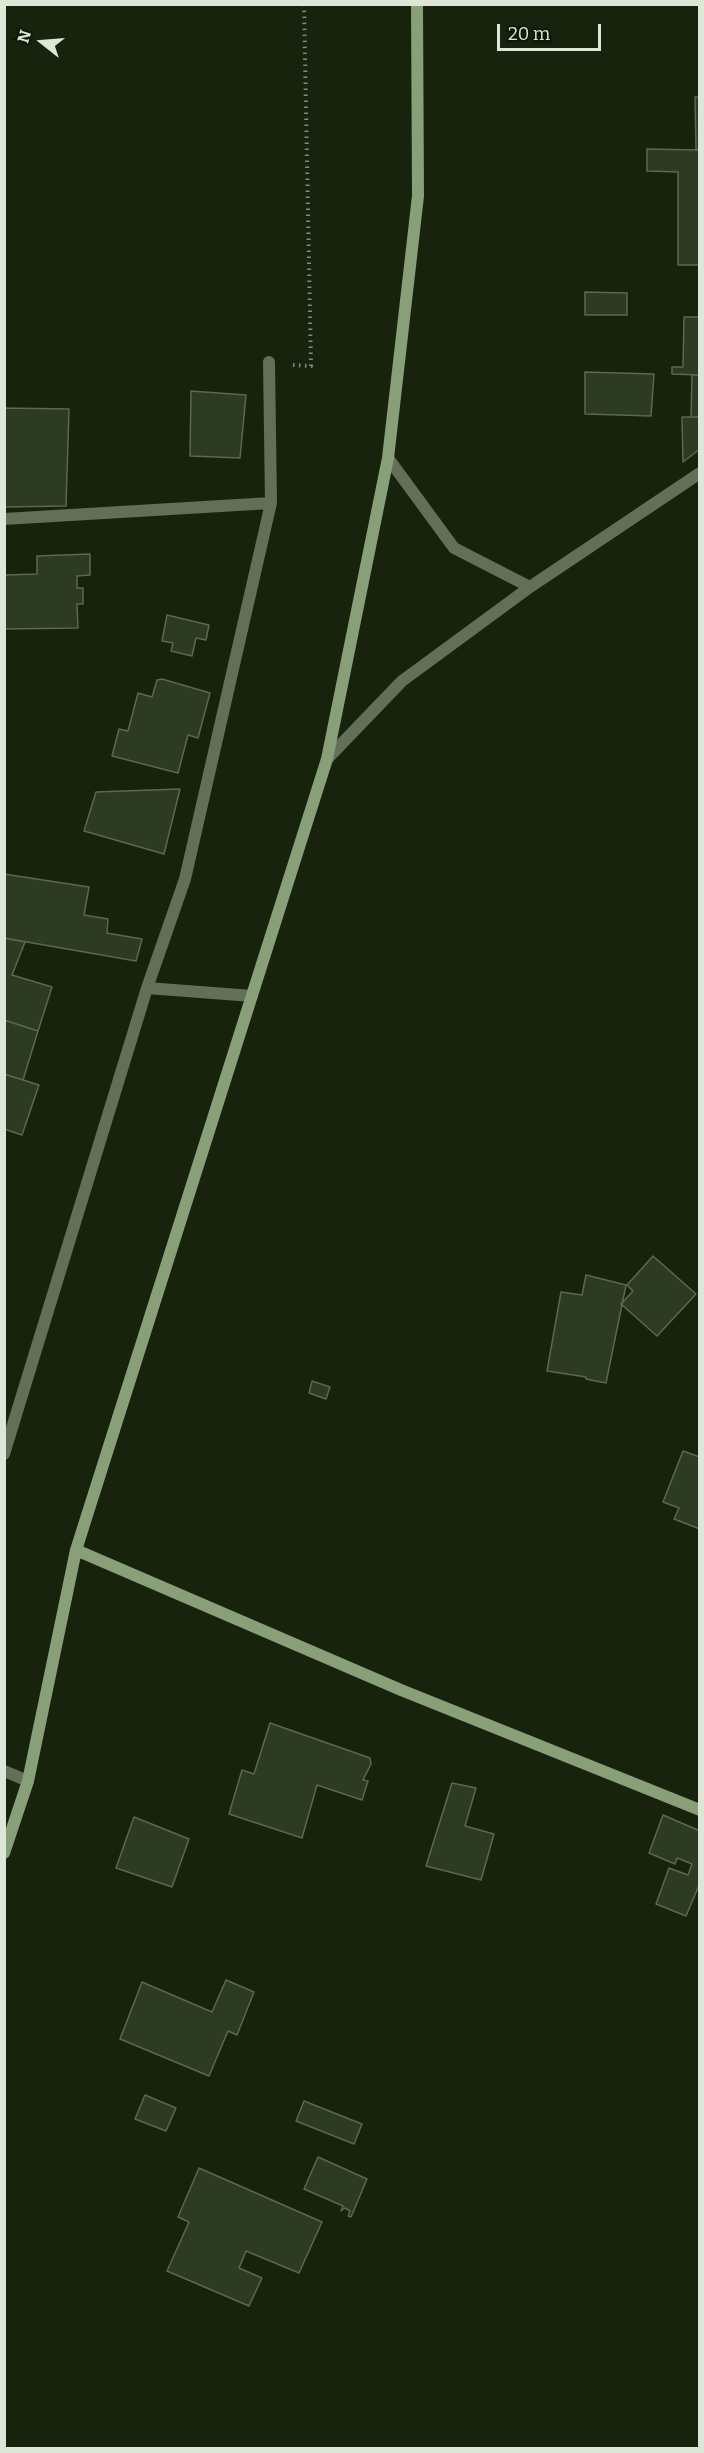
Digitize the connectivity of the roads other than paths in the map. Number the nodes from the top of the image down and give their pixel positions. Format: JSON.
{"nodes":[{"id":1,"x":417,"y":4,"type":"edge"},
{"id":2,"x":269,"y":362,"type":"road end"},
{"id":3,"x":388,"y":458,"type":"junction"},
{"id":4,"x":699,"y":473,"type":"edge"},
{"id":5,"x":271,"y":503,"type":"junction"},
{"id":6,"x":4,"y":519,"type":"edge"},
{"id":7,"x":530,"y":587,"type":"junction"},
{"id":8,"x":327,"y":759,"type":"junction"},
{"id":9,"x":147,"y":988,"type":"junction"},
{"id":10,"x":252,"y":996,"type":"junction"},
{"id":11,"x":4,"y":1455,"type":"edge"},
{"id":12,"x":76,"y":1550,"type":"junction"},
{"id":13,"x":4,"y":1771,"type":"edge"},
{"id":14,"x":28,"y":1781,"type":"junction"},
{"id":15,"x":699,"y":1810,"type":"edge"},
{"id":16,"x":4,"y":1853,"type":"edge"}],
"edges":[{"from":1,"to":3,"type":"main road"},
{"from":2,"to":5,"type":"street"},
{"from":3,"to":7,"type":"street"},
{"from":3,"to":8,"type":"main road"},
{"from":4,"to":7,"type":"street"},
{"from":5,"to":6,"type":"street"},
{"from":5,"to":9,"type":"street"},
{"from":7,"to":8,"type":"street"},
{"from":8,"to":10,"type":"main road"},
{"from":9,"to":10,"type":"street"},
{"from":9,"to":11,"type":"street"},
{"from":10,"to":12,"type":"main road"},
{"from":12,"to":14,"type":"main road"},
{"from":12,"to":15,"type":"main road"},
{"from":13,"to":14,"type":"street"},
{"from":14,"to":16,"type":"main road"}]}
